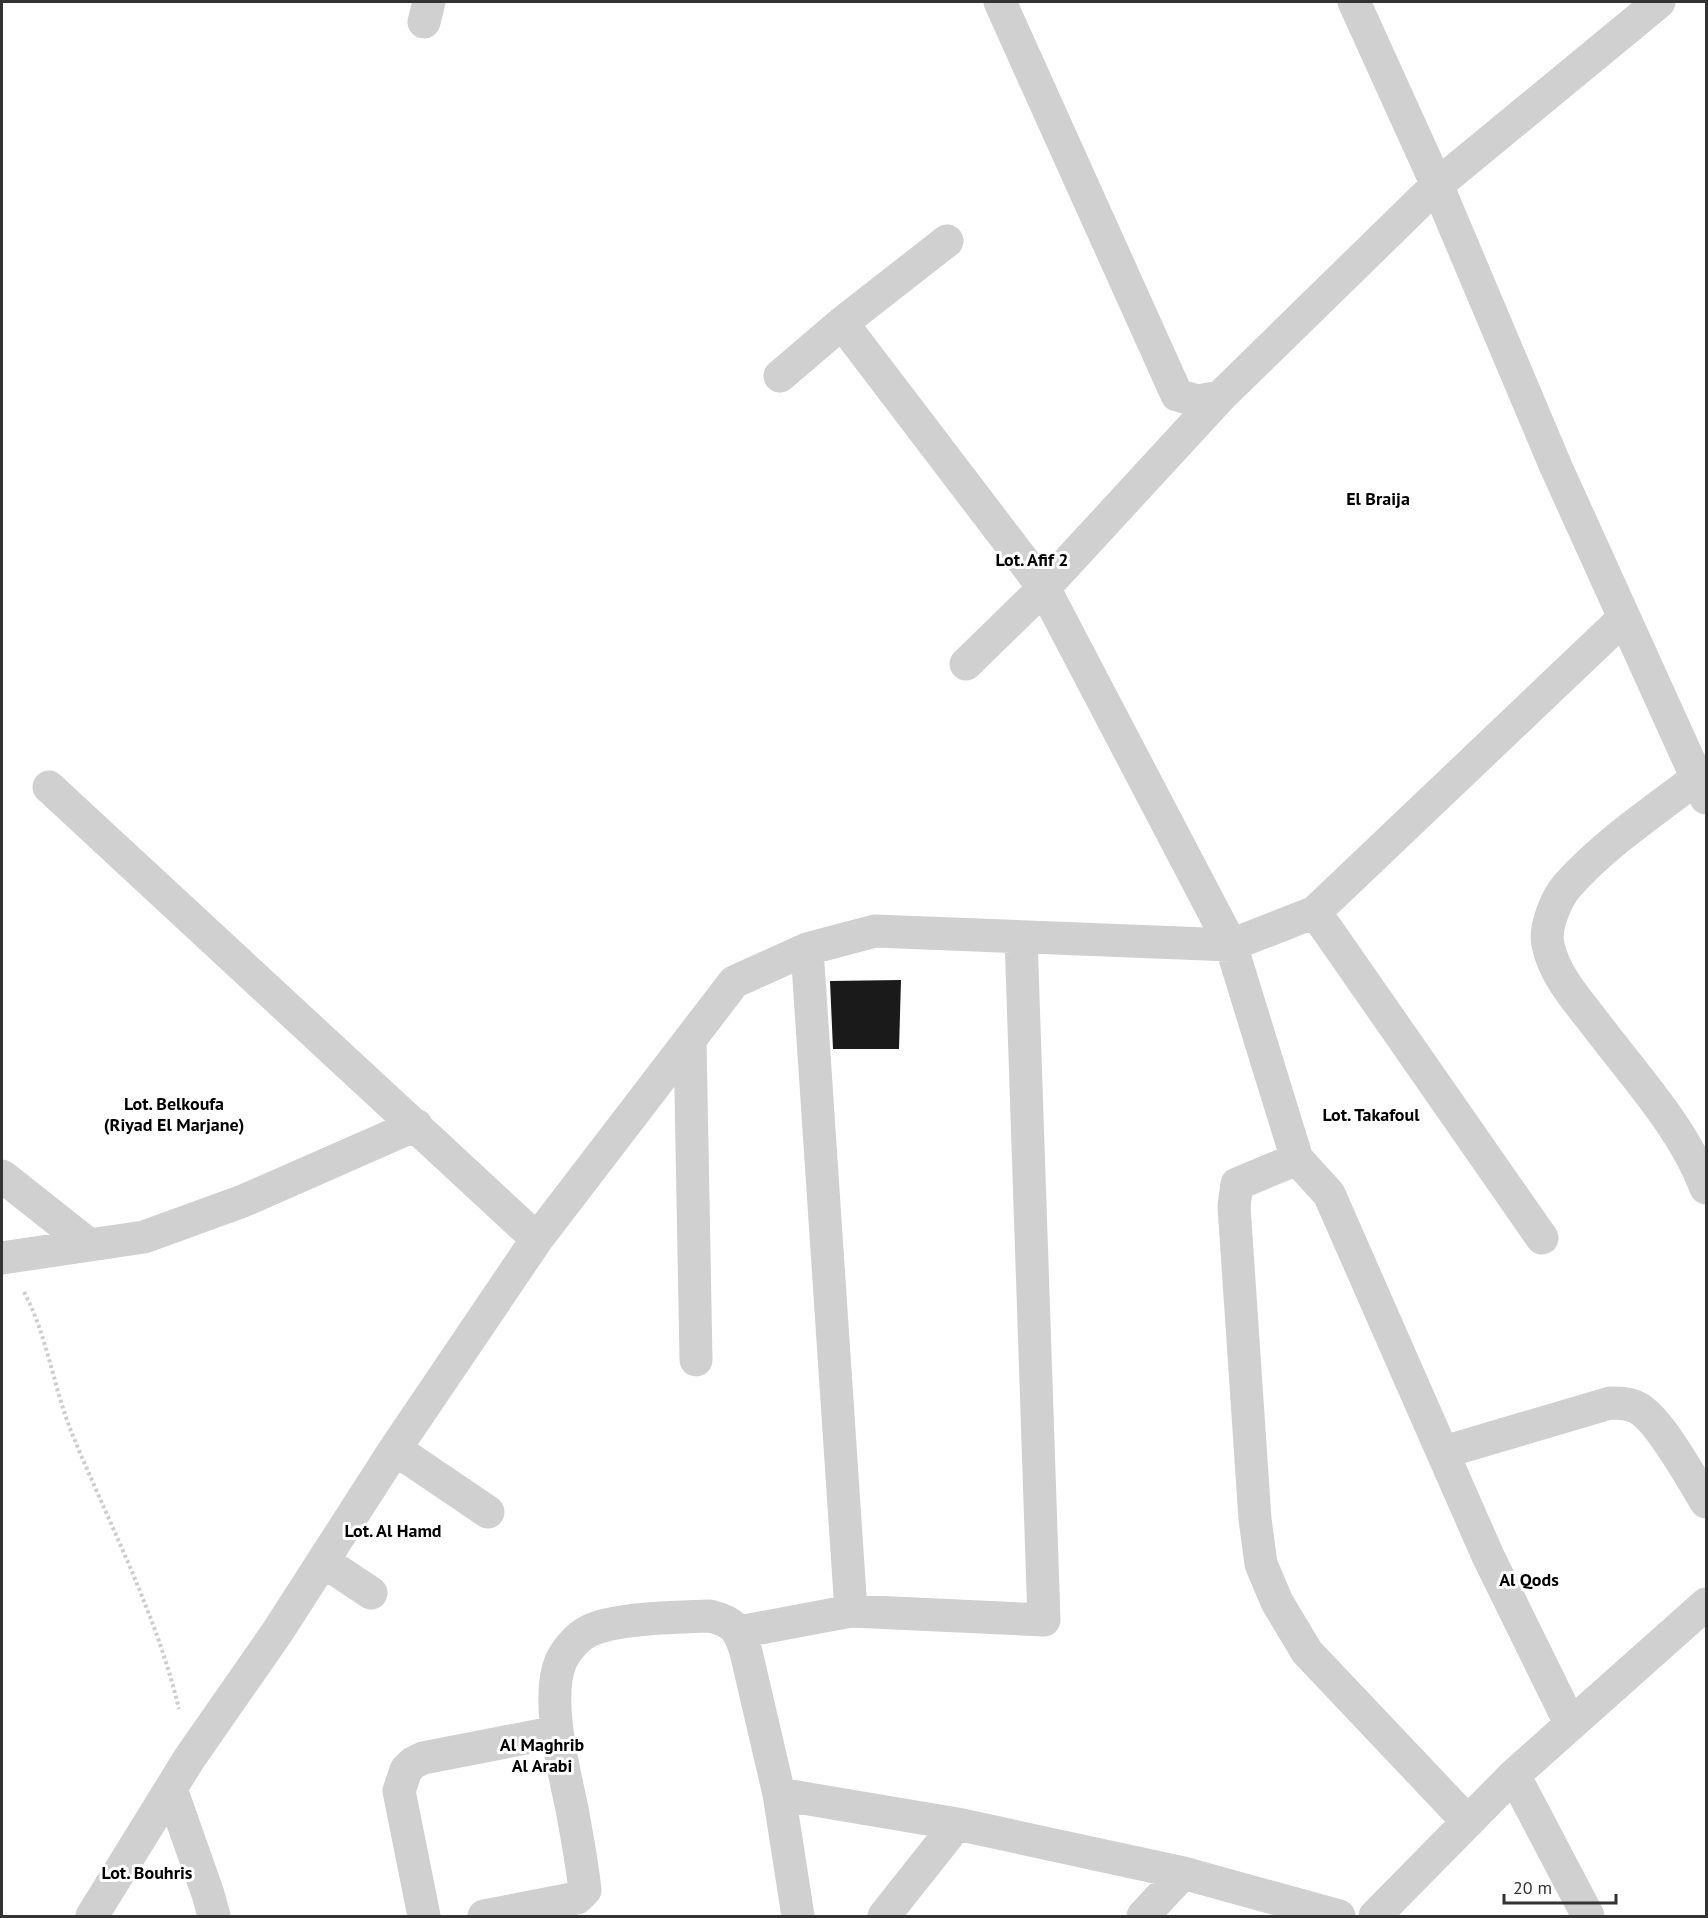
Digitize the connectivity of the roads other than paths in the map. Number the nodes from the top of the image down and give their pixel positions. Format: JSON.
{"nodes":[{"id":1,"x":1000,"y":2,"type":"edge"},
{"id":2,"x":1354,"y":2,"type":"edge"},
{"id":3,"x":1659,"y":2,"type":"edge"},
{"id":4,"x":1437,"y":185,"type":"junction"},
{"id":5,"x":947,"y":241,"type":"dead end"},
{"id":6,"x":842,"y":323,"type":"junction"},
{"id":7,"x":780,"y":376,"type":"dead end"},
{"id":8,"x":1220,"y":397,"type":"junction"},
{"id":9,"x":1044,"y":588,"type":"junction"},
{"id":10,"x":1624,"y":618,"type":"junction"},
{"id":11,"x":966,"y":664,"type":"dead end"},
{"id":12,"x":49,"y":788,"type":"dead end"},
{"id":13,"x":1702,"y":788,"type":"edge"},
{"id":14,"x":1315,"y":912,"type":"junction"},
{"id":15,"x":1022,"y":937,"type":"junction"},
{"id":16,"x":1231,"y":945,"type":"junction"},
{"id":17,"x":807,"y":949,"type":"junction"},
{"id":18,"x":690,"y":1039,"type":"junction"},
{"id":19,"x":416,"y":1125,"type":"junction"},
{"id":20,"x":1297,"y":1159,"type":"junction"},
{"id":21,"x":2,"y":1176,"type":"edge"},
{"id":22,"x":1707,"y":1188,"type":"edge"},
{"id":23,"x":1542,"y":1238,"type":"dead end"},
{"id":24,"x":537,"y":1239,"type":"junction"},
{"id":25,"x":88,"y":1244,"type":"junction"},
{"id":26,"x":4,"y":1258,"type":"edge"},
{"id":27,"x":696,"y":1360,"type":"dead end"},
{"id":28,"x":395,"y":1449,"type":"junction"},
{"id":29,"x":1444,"y":1452,"type":"junction"},
{"id":30,"x":1707,"y":1502,"type":"edge"},
{"id":31,"x":488,"y":1512,"type":"dead end"},
{"id":32,"x":323,"y":1561,"type":"junction"},
{"id":33,"x":371,"y":1593,"type":"dead end"},
{"id":34,"x":1707,"y":1605,"type":"edge"},
{"id":35,"x":851,"y":1611,"type":"junction"},
{"id":36,"x":739,"y":1632,"type":"junction"},
{"id":37,"x":1570,"y":1724,"type":"junction"},
{"id":38,"x":557,"y":1732,"type":"junction"},
{"id":39,"x":1514,"y":1775,"type":"junction"},
{"id":40,"x":171,"y":1789,"type":"junction"},
{"id":41,"x":778,"y":1794,"type":"junction"},
{"id":42,"x":1468,"y":1822,"type":"junction"},
{"id":43,"x":957,"y":1824,"type":"junction"},
{"id":44,"x":1183,"y":1873,"type":"junction"},
{"id":45,"x":92,"y":1917,"type":"edge"},
{"id":46,"x":214,"y":1917,"type":"edge"},
{"id":47,"x":424,"y":1917,"type":"edge"},
{"id":48,"x":484,"y":1917,"type":"edge"},
{"id":49,"x":798,"y":1917,"type":"edge"},
{"id":50,"x":884,"y":1917,"type":"edge"},
{"id":51,"x":1143,"y":1917,"type":"edge"},
{"id":52,"x":1339,"y":1917,"type":"edge"},
{"id":53,"x":1375,"y":1917,"type":"edge"},
{"id":54,"x":1588,"y":1917,"type":"edge"}],
"edges":[{"from":1,"to":8,"type":"street"},
{"from":2,"to":4,"type":"street"},
{"from":3,"to":4,"type":"street"},
{"from":4,"to":8,"type":"street"},
{"from":4,"to":10,"type":"street"},
{"from":5,"to":6,"type":"street"},
{"from":6,"to":7,"type":"street"},
{"from":6,"to":9,"type":"street"},
{"from":8,"to":9,"type":"street"},
{"from":9,"to":11,"type":"street"},
{"from":9,"to":16,"type":"street"},
{"from":10,"to":13,"type":"street"},
{"from":10,"to":14,"type":"street"},
{"from":12,"to":19,"type":"street"},
{"from":13,"to":22,"type":"street"},
{"from":14,"to":16,"type":"street"},
{"from":14,"to":23,"type":"street"},
{"from":15,"to":16,"type":"street"},
{"from":15,"to":17,"type":"street"},
{"from":15,"to":35,"type":"street"},
{"from":16,"to":20,"type":"street"},
{"from":17,"to":18,"type":"street"},
{"from":17,"to":35,"type":"street"},
{"from":18,"to":24,"type":"street"},
{"from":18,"to":27,"type":"street"},
{"from":19,"to":24,"type":"street"},
{"from":19,"to":25,"type":"street"},
{"from":20,"to":29,"type":"street"},
{"from":20,"to":42,"type":"street"},
{"from":21,"to":25,"type":"street"},
{"from":24,"to":28,"type":"street"},
{"from":25,"to":26,"type":"street"},
{"from":28,"to":31,"type":"street"},
{"from":28,"to":32,"type":"street"},
{"from":29,"to":30,"type":"street"},
{"from":29,"to":37,"type":"street"},
{"from":32,"to":33,"type":"street"},
{"from":32,"to":40,"type":"street"},
{"from":34,"to":37,"type":"street"},
{"from":35,"to":36,"type":"street"},
{"from":36,"to":38,"type":"street"},
{"from":36,"to":41,"type":"street"},
{"from":37,"to":39,"type":"street"},
{"from":38,"to":47,"type":"street"},
{"from":38,"to":48,"type":"street"},
{"from":39,"to":42,"type":"street"},
{"from":39,"to":54,"type":"street"},
{"from":40,"to":45,"type":"street"},
{"from":40,"to":46,"type":"street"},
{"from":41,"to":43,"type":"street"},
{"from":41,"to":49,"type":"street"},
{"from":42,"to":53,"type":"street"},
{"from":43,"to":44,"type":"street"},
{"from":43,"to":50,"type":"street"},
{"from":44,"to":51,"type":"street"},
{"from":44,"to":52,"type":"street"}]}
